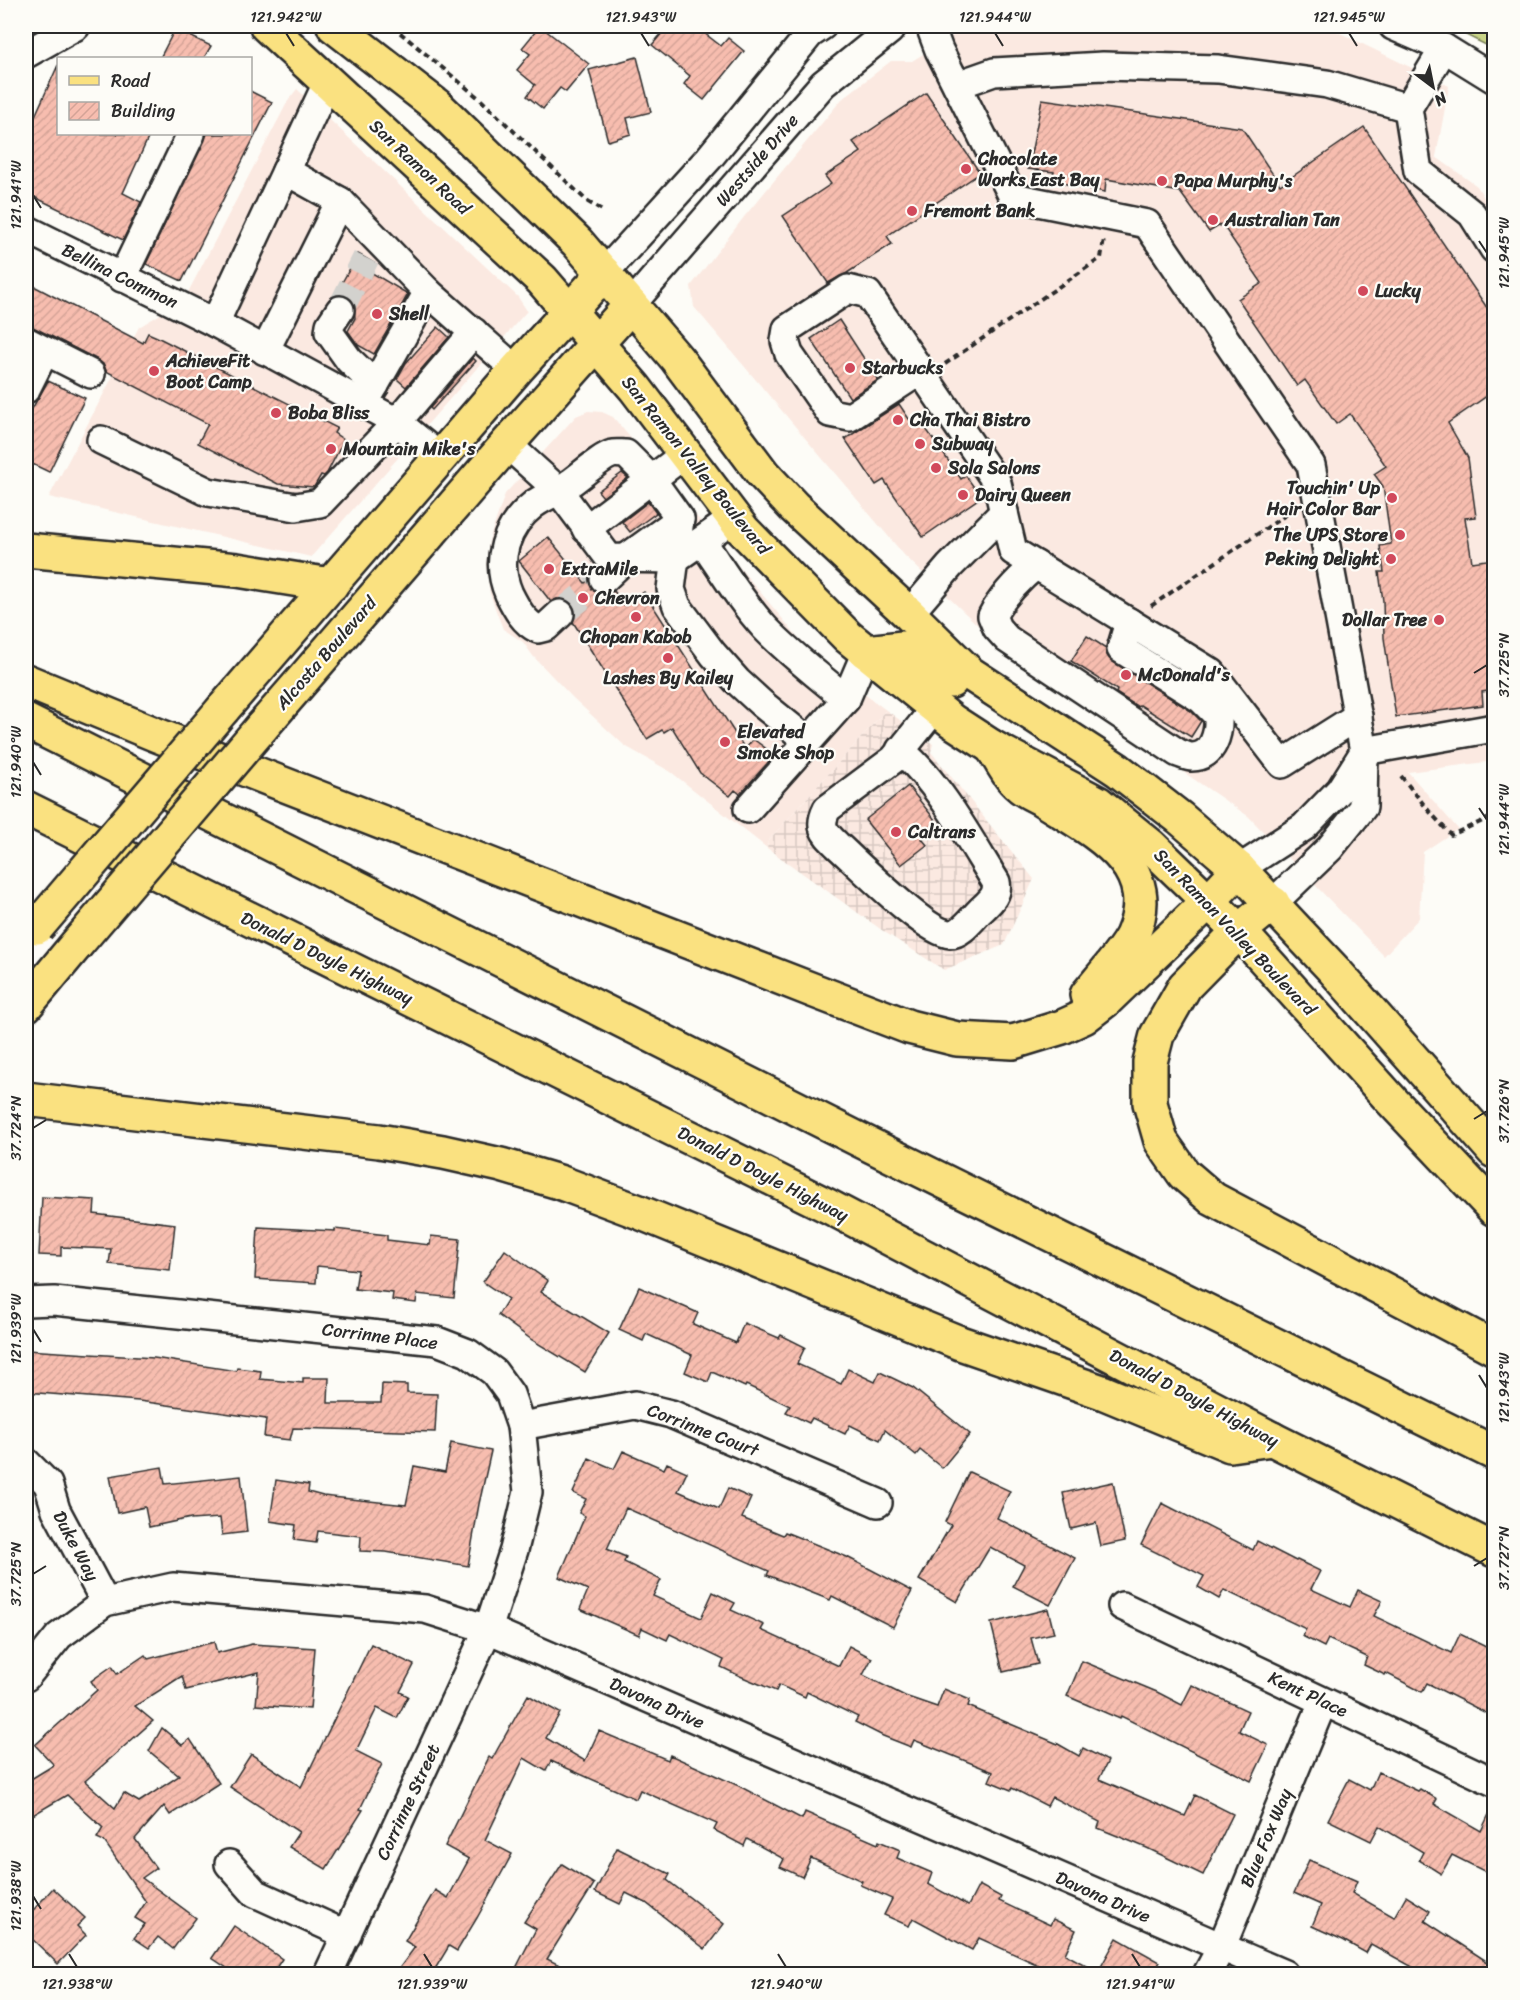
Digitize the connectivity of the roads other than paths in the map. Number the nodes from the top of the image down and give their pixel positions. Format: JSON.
{"nodes":[{"id":1,"x":76,"y":26,"type":"edge"},
{"id":2,"x":267,"y":26,"type":"edge"},
{"id":3,"x":334,"y":26,"type":"edge"},
{"id":4,"x":822,"y":26,"type":"edge"},
{"id":5,"x":893,"y":26,"type":"edge"},
{"id":6,"x":930,"y":26,"type":"edge"},
{"id":7,"x":1393,"y":26,"type":"edge"},
{"id":8,"x":1444,"y":48,"type":"junction"},
{"id":9,"x":26,"y":54,"type":"edge"},
{"id":10,"x":1494,"y":79,"type":"edge"},
{"id":11,"x":328,"y":81,"type":"junction"},
{"id":12,"x":957,"y":86,"type":"junction"},
{"id":13,"x":1408,"y":108,"type":"junction"},
{"id":14,"x":191,"y":135,"type":"edge"},
{"id":15,"x":286,"y":171,"type":"junction"},
{"id":16,"x":340,"y":201,"type":"junction"},
{"id":17,"x":26,"y":229,"type":"edge"},
{"id":18,"x":1494,"y":249,"type":"edge"},
{"id":19,"x":604,"y":273,"type":"junction"},
{"id":20,"x":122,"y":278,"type":"junction"},
{"id":21,"x":428,"y":292,"type":"junction"},
{"id":22,"x":631,"y":305,"type":"junction"},
{"id":23,"x":340,"y":310,"type":"tunnel mouth"},
{"id":24,"x":569,"y":311,"type":"junction"},
{"id":25,"x":215,"y":323,"type":"junction"},
{"id":26,"x":474,"y":332,"type":"junction"},
{"id":27,"x":597,"y":344,"type":"junction"},
{"id":28,"x":35,"y":346,"type":"edge"},
{"id":29,"x":265,"y":351,"type":"junction"},
{"id":30,"x":516,"y":370,"type":"junction"},
{"id":31,"x":91,"y":374,"type":"dead end"},
{"id":32,"x":924,"y":377,"type":"junction"},
{"id":33,"x":26,"y":389,"type":"edge"},
{"id":34,"x":369,"y":394,"type":"junction"},
{"id":35,"x":397,"y":422,"type":"junction"},
{"id":36,"x":101,"y":440,"type":"dead end"},
{"id":37,"x":507,"y":444,"type":"junction"},
{"id":38,"x":685,"y":454,"type":"junction"},
{"id":39,"x":441,"y":458,"type":"junction"},
{"id":40,"x":652,"y":480,"type":"junction"},
{"id":41,"x":560,"y":491,"type":"junction"},
{"id":42,"x":1004,"y":512,"type":"junction"},
{"id":43,"x":734,"y":518,"type":"junction"},
{"id":44,"x":680,"y":519,"type":"junction"},
{"id":45,"x":585,"y":529,"type":"junction"},
{"id":46,"x":702,"y":541,"type":"junction"},
{"id":47,"x":26,"y":550,"type":"edge"},
{"id":48,"x":627,"y":558,"type":"junction"},
{"id":49,"x":675,"y":559,"type":"junction"},
{"id":50,"x":1036,"y":565,"type":"junction"},
{"id":51,"x":604,"y":579,"type":"tunnel mouth"},
{"id":52,"x":331,"y":585,"type":"junction"},
{"id":53,"x":560,"y":614,"type":"tunnel mouth"},
{"id":54,"x":909,"y":614,"type":"junction"},
{"id":55,"x":1124,"y":619,"type":"junction"},
{"id":56,"x":866,"y":652,"type":"junction"},
{"id":57,"x":26,"y":681,"type":"edge"},
{"id":58,"x":846,"y":699,"type":"junction"},
{"id":59,"x":1018,"y":706,"type":"junction"},
{"id":60,"x":935,"y":708,"type":"junction"},
{"id":61,"x":1358,"y":716,"type":"junction"},
{"id":62,"x":26,"y":721,"type":"edge"},
{"id":63,"x":1494,"y":728,"type":"edge"},
{"id":64,"x":808,"y":741,"type":"junction"},
{"id":65,"x":992,"y":747,"type":"junction"},
{"id":66,"x":900,"y":750,"type":"junction"},
{"id":67,"x":1364,"y":751,"type":"junction"},
{"id":68,"x":26,"y":808,"type":"edge"},
{"id":69,"x":748,"y":809,"type":"dead end"},
{"id":70,"x":1239,"y":869,"type":"junction"},
{"id":71,"x":1208,"y":902,"type":"junction"},
{"id":72,"x":1273,"y":903,"type":"junction"},
{"id":73,"x":1239,"y":931,"type":"junction"},
{"id":74,"x":31,"y":934,"type":"edge"},
{"id":75,"x":26,"y":1005,"type":"edge"},
{"id":76,"x":1062,"y":1027,"type":"junction"},
{"id":77,"x":26,"y":1099,"type":"edge"},
{"id":78,"x":1494,"y":1151,"type":"edge"},
{"id":79,"x":1494,"y":1209,"type":"edge"},
{"id":80,"x":26,"y":1302,"type":"edge"},
{"id":81,"x":1494,"y":1348,"type":"edge"},
{"id":82,"x":521,"y":1426,"type":"junction"},
{"id":83,"x":1272,"y":1438,"type":"junction"},
{"id":84,"x":1494,"y":1453,"type":"edge"},
{"id":85,"x":26,"y":1462,"type":"edge"},
{"id":86,"x":878,"y":1503,"type":"dead end"},
{"id":87,"x":1494,"y":1550,"type":"edge"},
{"id":88,"x":105,"y":1602,"type":"junction"},
{"id":89,"x":1122,"y":1605,"type":"dead end"},
{"id":90,"x":488,"y":1629,"type":"junction"},
{"id":91,"x":26,"y":1677,"type":"edge"},
{"id":92,"x":1323,"y":1702,"type":"junction"},
{"id":93,"x":1494,"y":1782,"type":"edge"},
{"id":94,"x":229,"y":1864,"type":"dead end"},
{"id":95,"x":347,"y":1935,"type":"junction"},
{"id":96,"x":1221,"y":1948,"type":"junction"},
{"id":97,"x":328,"y":1974,"type":"edge"},
{"id":98,"x":1207,"y":1974,"type":"edge"},
{"id":99,"x":1284,"y":1974,"type":"edge"}],
"edges":[{"from":1,"to":9,"type":"street"},
{"from":2,"to":11,"type":"main road","name":"San Ramon Road"},
{"from":3,"to":19,"type":"main road"},
{"from":4,"to":19,"type":"street","name":"Westside Drive"},
{"from":5,"to":22,"type":"street","name":"Westside Drive"},
{"from":6,"to":12,"type":"street"},
{"from":7,"to":8,"type":"street"},
{"from":8,"to":10,"type":"street"},
{"from":8,"to":13,"type":"street"},
{"from":11,"to":15,"type":"street"},
{"from":11,"to":24,"type":"main road","name":"San Ramon Road"},
{"from":12,"to":13,"type":"street"},
{"from":12,"to":61,"type":"street"},
{"from":13,"to":18,"type":"street"},
{"from":14,"to":20,"type":"street"},
{"from":15,"to":16,"type":"street"},
{"from":15,"to":25,"type":"street"},
{"from":16,"to":21,"type":"street"},
{"from":16,"to":29,"type":"street"},
{"from":17,"to":20,"type":"street","name":"Bellina Common"},
{"from":19,"to":22,"type":"main road"},
{"from":19,"to":24,"type":"main road"},
{"from":20,"to":25,"type":"street","name":"Bellina Common"},
{"from":21,"to":26,"type":"street"},
{"from":21,"to":34,"type":"street"},
{"from":22,"to":27,"type":"main road","name":"Alcosta Boulevard"},
{"from":22,"to":54,"type":"main road"},
{"from":23,"to":34,"type":"street"},
{"from":24,"to":27,"type":"main road","name":"San Ramon Valley Boulevard"},
{"from":24,"to":30,"type":"main road"},
{"from":25,"to":29,"type":"street","name":"Bellina Common"},
{"from":26,"to":30,"type":"street"},
{"from":26,"to":35,"type":"street"},
{"from":27,"to":37,"type":"main road","name":"Alcosta Boulevard"},
{"from":27,"to":38,"type":"main road","name":"San Ramon Valley Boulevard"},
{"from":28,"to":31,"type":"street"},
{"from":28,"to":33,"type":"street"},
{"from":29,"to":34,"type":"street","name":"Bellina Common"},
{"from":30,"to":39,"type":"main road"},
{"from":32,"to":32,"type":"street"},
{"from":32,"to":42,"type":"street"},
{"from":34,"to":35,"type":"street"},
{"from":35,"to":36,"type":"street"},
{"from":35,"to":39,"type":"street"},
{"from":37,"to":41,"type":"street"},
{"from":37,"to":75,"type":"main road","name":"Alcosta Boulevard","bridge":true},
{"from":38,"to":40,"type":"street"},
{"from":38,"to":43,"type":"main road","name":"San Ramon Valley Boulevard"},
{"from":39,"to":52,"type":"main road"},
{"from":40,"to":41,"type":"street"},
{"from":40,"to":44,"type":"street"},
{"from":40,"to":45,"type":"street"},
{"from":41,"to":45,"type":"street"},
{"from":41,"to":53,"type":"street"},
{"from":42,"to":50,"type":"street"},
{"from":42,"to":54,"type":"street"},
{"from":43,"to":46,"type":"street"},
{"from":43,"to":56,"type":"main road","name":"San Ramon Valley Boulevard"},
{"from":44,"to":48,"type":"street"},
{"from":44,"to":49,"type":"street"},
{"from":45,"to":48,"type":"street"},
{"from":46,"to":49,"type":"street"},
{"from":46,"to":58,"type":"street"},
{"from":47,"to":52,"type":"main road"},
{"from":48,"to":49,"type":"street"},
{"from":48,"to":51,"type":"street"},
{"from":49,"to":64,"type":"street"},
{"from":50,"to":55,"type":"street"},
{"from":50,"to":55,"type":"street"},
{"from":52,"to":74,"type":"main road","bridge":true},
{"from":54,"to":59,"type":"main road"},
{"from":55,"to":61,"type":"street"},
{"from":56,"to":58,"type":"street"},
{"from":56,"to":59,"type":"main road"},
{"from":56,"to":60,"type":"main road","name":"San Ramon Valley Boulevard"},
{"from":57,"to":76,"type":"main road"},
{"from":58,"to":64,"type":"street"},
{"from":59,"to":70,"type":"main road"},
{"from":60,"to":65,"type":"main road","name":"San Ramon Valley Boulevard"},
{"from":60,"to":66,"type":"street"},
{"from":61,"to":67,"type":"street"},
{"from":62,"to":84,"type":"main road"},
{"from":63,"to":67,"type":"street"},
{"from":64,"to":69,"type":"street"},
{"from":65,"to":71,"type":"main road","name":"San Ramon Valley Boulevard"},
{"from":65,"to":76,"type":"main road"},
{"from":66,"to":66,"type":"street"},
{"from":67,"to":70,"type":"street"},
{"from":67,"to":72,"type":"street"},
{"from":68,"to":83,"type":"main road","name":"Donald D Doyle Highway"},
{"from":70,"to":71,"type":"main road"},
{"from":70,"to":72,"type":"main road"},
{"from":71,"to":73,"type":"main road","name":"San Ramon Valley Boulevard"},
{"from":71,"to":76,"type":"main road"},
{"from":72,"to":73,"type":"main road"},
{"from":72,"to":78,"type":"main road"},
{"from":73,"to":79,"type":"main road","name":"San Ramon Valley Boulevard"},
{"from":73,"to":81,"type":"main road"},
{"from":77,"to":83,"type":"main road"},
{"from":80,"to":82,"type":"street","name":"Corrinne Place"},
{"from":82,"to":86,"type":"street","name":"Corrinne Court"},
{"from":82,"to":90,"type":"street","name":"Corrinne Place"},
{"from":83,"to":87,"type":"main road","name":"Donald D Doyle Highway"},
{"from":85,"to":88,"type":"street","name":"Duke Way"},
{"from":88,"to":90,"type":"street","name":"Davona Drive"},
{"from":88,"to":91,"type":"street","name":"Davona Drive"},
{"from":89,"to":92,"type":"street","name":"Kent Place"},
{"from":90,"to":95,"type":"street","name":"Corrinne Street"},
{"from":90,"to":96,"type":"street","name":"Davona Drive"},
{"from":92,"to":93,"type":"street","name":"Kent Place"},
{"from":92,"to":96,"type":"street","name":"Blue Fox Way"},
{"from":94,"to":95,"type":"street"},
{"from":95,"to":97,"type":"street","name":"Corrinne Street"},
{"from":96,"to":98,"type":"street","name":"Blue Fox Way"},
{"from":96,"to":99,"type":"street","name":"Davona Drive"}]}
